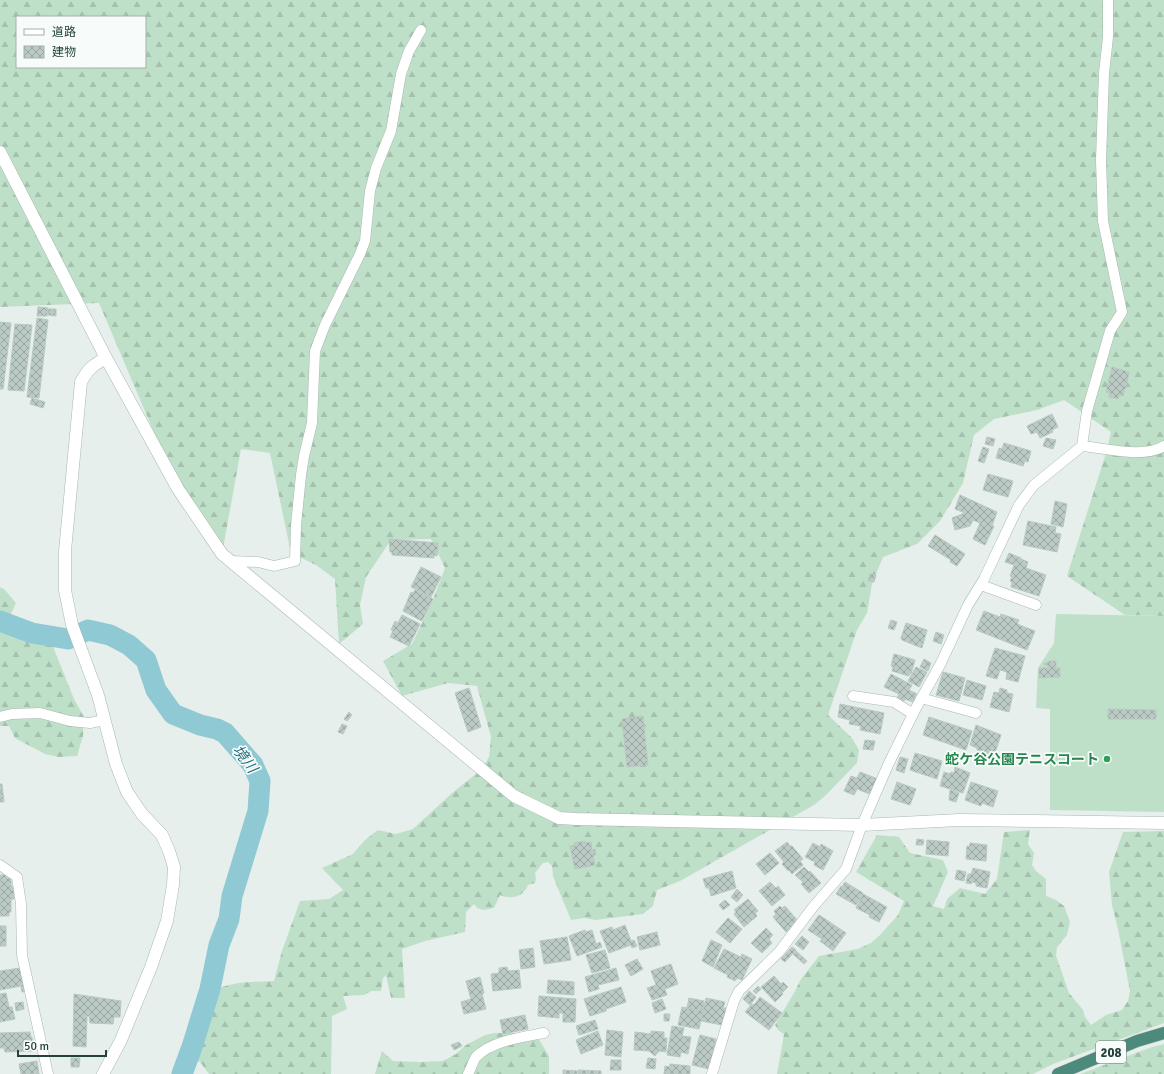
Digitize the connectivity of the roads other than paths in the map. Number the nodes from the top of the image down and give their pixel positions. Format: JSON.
{"nodes":[{"id":1,"x":1108,"y":0,"type":"edge"},
{"id":2,"x":421,"y":30,"type":"dead end"},
{"id":3,"x":0,"y":152,"type":"edge"},
{"id":4,"x":106,"y":358,"type":"junction"},
{"id":5,"x":1082,"y":446,"type":"junction"},
{"id":6,"x":1164,"y":446,"type":"edge"},
{"id":7,"x":230,"y":561,"type":"junction"},
{"id":8,"x":980,"y":585,"type":"junction"},
{"id":9,"x":1036,"y":605,"type":"dead end"},
{"id":10,"x":853,"y":696,"type":"dead end"},
{"id":11,"x":922,"y":698,"type":"junction"},
{"id":12,"x":976,"y":713,"type":"dead end"},
{"id":13,"x":913,"y":714,"type":"junction"},
{"id":14,"x":0,"y":717,"type":"edge"},
{"id":15,"x":104,"y":720,"type":"junction"},
{"id":16,"x":1164,"y":823,"type":"edge"},
{"id":17,"x":862,"y":825,"type":"junction"},
{"id":18,"x":0,"y":865,"type":"edge"},
{"id":19,"x":544,"y":1033,"type":"dead end"},
{"id":20,"x":1164,"y":1033,"type":"edge"},
{"id":21,"x":48,"y":1074,"type":"edge"},
{"id":22,"x":103,"y":1074,"type":"edge"},
{"id":23,"x":468,"y":1074,"type":"edge"},
{"id":24,"x":712,"y":1074,"type":"edge"},
{"id":25,"x":1058,"y":1074,"type":"edge"}],
"edges":[{"from":1,"to":5,"type":"street"},
{"from":2,"to":7,"type":"street"},
{"from":3,"to":4,"type":"street"},
{"from":4,"to":7,"type":"street"},
{"from":4,"to":15,"type":"street"},
{"from":5,"to":6,"type":"street"},
{"from":5,"to":8,"type":"street"},
{"from":7,"to":17,"type":"street"},
{"from":8,"to":9,"type":"street"},
{"from":8,"to":11,"type":"street"},
{"from":10,"to":13,"type":"street"},
{"from":11,"to":12,"type":"street"},
{"from":11,"to":13,"type":"street"},
{"from":13,"to":17,"type":"street"},
{"from":14,"to":15,"type":"street"},
{"from":15,"to":22,"type":"street"},
{"from":16,"to":17,"type":"street"},
{"from":17,"to":24,"type":"street"},
{"from":18,"to":21,"type":"street"},
{"from":19,"to":23,"type":"street"},
{"from":20,"to":25,"type":"highway","number":"208"}]}
